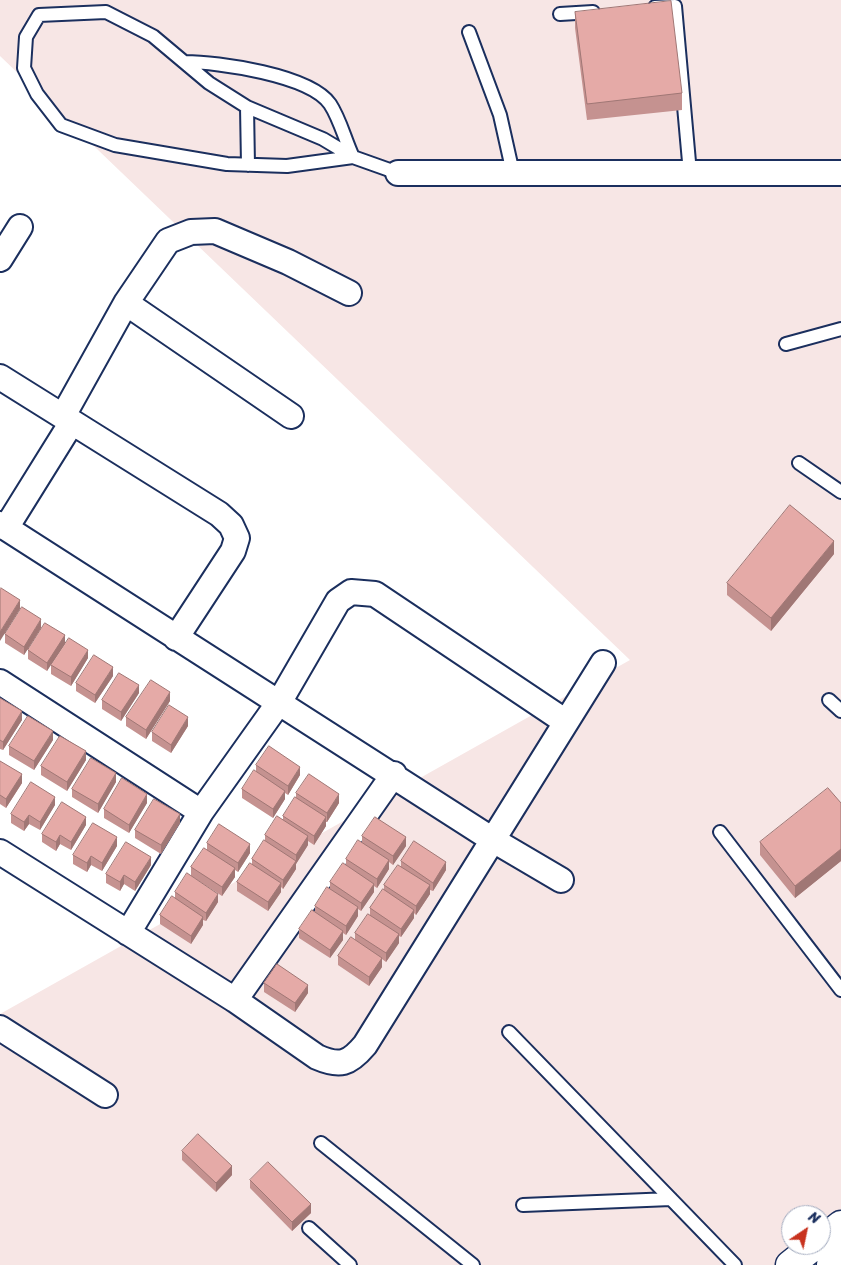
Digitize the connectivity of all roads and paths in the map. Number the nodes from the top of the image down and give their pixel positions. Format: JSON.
{"nodes":[{"id":1,"x":646,"y":8,"type":"edge"},
{"id":2,"x":608,"y":11,"type":"edge"},
{"id":3,"x":560,"y":14,"type":"dead end"},
{"id":4,"x":469,"y":32,"type":"dead end"},
{"id":5,"x":185,"y":62,"type":"junction"},
{"id":6,"x":247,"y":107,"type":"junction"},
{"id":7,"x":353,"y":157,"type":"junction"},
{"id":8,"x":248,"y":165,"type":"junction"},
{"id":9,"x":398,"y":173,"type":"joint"},
{"id":10,"x":513,"y":173,"type":"junction"},
{"id":11,"x":690,"y":173,"type":"junction"},
{"id":12,"x":841,"y":173,"type":"edge"},
{"id":13,"x":20,"y":227,"type":"dead end"},
{"id":14,"x":0,"y":259,"type":"edge"},
{"id":15,"x":350,"y":293,"type":"dead end"},
{"id":16,"x":126,"y":303,"type":"junction"},
{"id":17,"x":841,"y":329,"type":"edge"},
{"id":18,"x":786,"y":344,"type":"dead end"},
{"id":19,"x":0,"y":377,"type":"edge"},
{"id":20,"x":291,"y":416,"type":"dead end"},
{"id":21,"x":67,"y":419,"type":"junction"},
{"id":22,"x":799,"y":462,"type":"dead end"},
{"id":23,"x":841,"y":492,"type":"edge"},
{"id":24,"x":3,"y":526,"type":"edge"},
{"id":25,"x":176,"y":638,"type":"junction"},
{"id":26,"x":603,"y":664,"type":"dead end"},
{"id":27,"x":0,"y":682,"type":"edge"},
{"id":28,"x":829,"y":700,"type":"dead end"},
{"id":29,"x":280,"y":701,"type":"junction"},
{"id":30,"x":841,"y":710,"type":"edge"},
{"id":31,"x":566,"y":722,"type":"junction"},
{"id":32,"x":394,"y":774,"type":"junction"},
{"id":33,"x":201,"y":812,"type":"junction"},
{"id":34,"x":720,"y":832,"type":"dead end"},
{"id":35,"x":493,"y":840,"type":"junction"},
{"id":36,"x":0,"y":852,"type":"edge"},
{"id":37,"x":561,"y":880,"type":"dead end"},
{"id":38,"x":128,"y":933,"type":"junction"},
{"id":39,"x":841,"y":990,"type":"edge"},
{"id":40,"x":235,"y":1000,"type":"junction"},
{"id":41,"x":509,"y":1032,"type":"dead end"},
{"id":42,"x":2,"y":1033,"type":"edge"},
{"id":43,"x":105,"y":1095,"type":"dead end"},
{"id":44,"x":320,"y":1143,"type":"dead end"},
{"id":45,"x":671,"y":1199,"type":"junction"},
{"id":46,"x":524,"y":1205,"type":"dead end"},
{"id":47,"x":841,"y":1225,"type":"edge"},
{"id":48,"x":309,"y":1228,"type":"dead end"},
{"id":49,"x":831,"y":1233,"type":"edge"},
{"id":50,"x":803,"y":1255,"type":"edge"},
{"id":51,"x":841,"y":1257,"type":"edge"},
{"id":52,"x":350,"y":1265,"type":"edge"},
{"id":53,"x":473,"y":1265,"type":"edge"},
{"id":54,"x":734,"y":1265,"type":"edge"},
{"id":55,"x":790,"y":1265,"type":"edge"},
{"id":56,"x":831,"y":1265,"type":"edge"}],
"edges":[{"from":1,"to":11,"type":"lane"},
{"from":2,"to":3,"type":"lane"},
{"from":4,"to":10,"type":"lane"},
{"from":5,"to":6,"type":"lane"},
{"from":5,"to":7,"type":"lane"},
{"from":5,"to":8,"type":"lane"},
{"from":6,"to":7,"type":"lane"},
{"from":6,"to":8,"type":"lane"},
{"from":7,"to":8,"type":"lane"},
{"from":7,"to":9,"type":"lane"},
{"from":9,"to":10,"type":"street"},
{"from":10,"to":11,"type":"street"},
{"from":11,"to":12,"type":"street"},
{"from":13,"to":14,"type":"street"},
{"from":15,"to":16,"type":"street"},
{"from":16,"to":20,"type":"street"},
{"from":16,"to":21,"type":"street"},
{"from":17,"to":18,"type":"lane"},
{"from":19,"to":21,"type":"street"},
{"from":21,"to":24,"type":"street"},
{"from":21,"to":25,"type":"street"},
{"from":22,"to":23,"type":"lane"},
{"from":24,"to":25,"type":"street"},
{"from":25,"to":29,"type":"street"},
{"from":26,"to":31,"type":"street"},
{"from":27,"to":33,"type":"street"},
{"from":28,"to":30,"type":"lane"},
{"from":29,"to":31,"type":"street"},
{"from":29,"to":32,"type":"street"},
{"from":29,"to":33,"type":"street"},
{"from":31,"to":35,"type":"street"},
{"from":32,"to":35,"type":"street"},
{"from":32,"to":40,"type":"street"},
{"from":33,"to":38,"type":"street"},
{"from":34,"to":39,"type":"lane"},
{"from":35,"to":37,"type":"street"},
{"from":35,"to":40,"type":"street"},
{"from":36,"to":38,"type":"street"},
{"from":38,"to":40,"type":"street"},
{"from":41,"to":45,"type":"lane"},
{"from":42,"to":43,"type":"street"},
{"from":44,"to":53,"type":"lane"},
{"from":45,"to":46,"type":"lane"},
{"from":45,"to":54,"type":"lane"},
{"from":47,"to":49,"type":"main road"},
{"from":48,"to":52,"type":"lane"},
{"from":50,"to":55,"type":"main road"},
{"from":51,"to":56,"type":"main road"}]}
